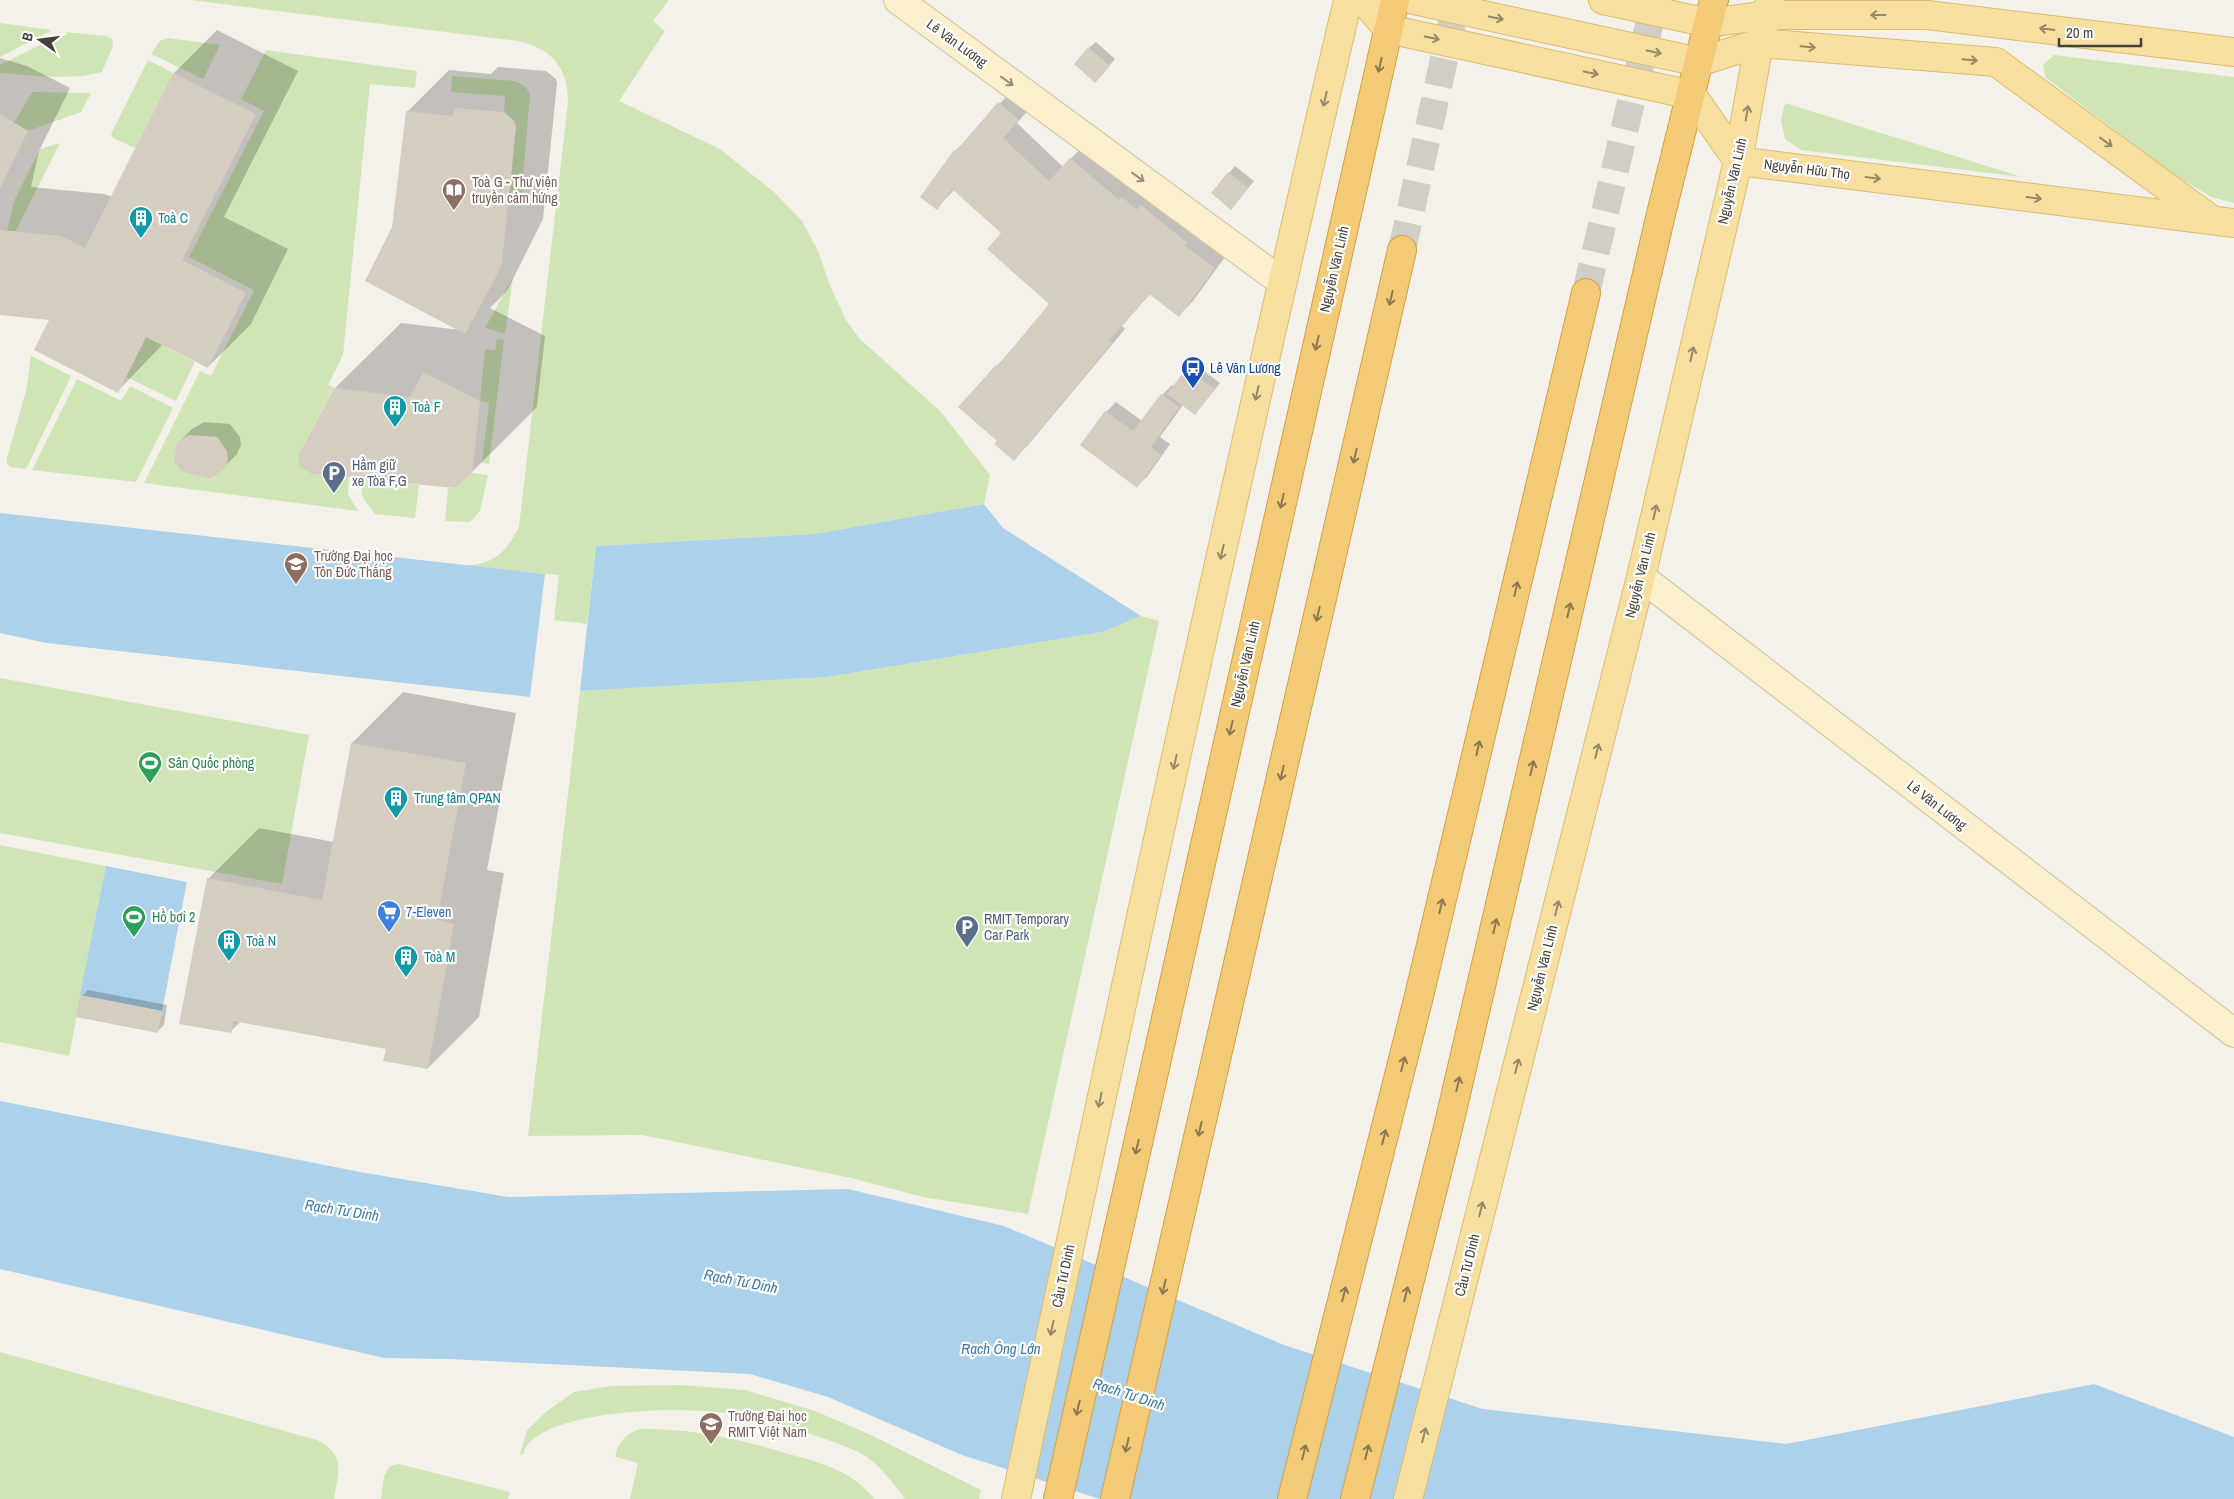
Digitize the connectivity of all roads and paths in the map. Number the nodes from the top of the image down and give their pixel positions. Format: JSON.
{"nodes":[{"id":1,"x":898,"y":0,"type":"edge"},
{"id":2,"x":1348,"y":0,"type":"edge"},
{"id":3,"x":1363,"y":0,"type":"edge"},
{"id":4,"x":1395,"y":0,"type":"edge"},
{"id":5,"x":1414,"y":0,"type":"edge"},
{"id":6,"x":1603,"y":0,"type":"edge"},
{"id":7,"x":1735,"y":0,"type":"edge"},
{"id":8,"x":1768,"y":7,"type":"edge"},
{"id":9,"x":1916,"y":7,"type":"edge"},
{"id":10,"x":1712,"y":12,"type":"edge"},
{"id":11,"x":1388,"y":29,"type":"junction"},
{"id":12,"x":1759,"y":43,"type":"junction"},
{"id":13,"x":2234,"y":52,"type":"edge"},
{"id":14,"x":1699,"y":62,"type":"junction"},
{"id":15,"x":1692,"y":95,"type":"junction"},
{"id":16,"x":1738,"y":160,"type":"junction"},
{"id":17,"x":2224,"y":222,"type":"edge"},
{"id":18,"x":1402,"y":250,"type":"tunnel mouth"},
{"id":19,"x":1282,"y":282,"type":"junction"},
{"id":20,"x":1586,"y":293,"type":"tunnel mouth"},
{"id":21,"x":1641,"y":577,"type":"junction"},
{"id":22,"x":2234,"y":1033,"type":"edge"},
{"id":23,"x":1496,"y":1147,"type":"joint"},
{"id":24,"x":1016,"y":1499,"type":"edge"},
{"id":25,"x":1058,"y":1499,"type":"edge"},
{"id":26,"x":1115,"y":1499,"type":"edge"},
{"id":27,"x":1292,"y":1499,"type":"edge"},
{"id":28,"x":1355,"y":1499,"type":"edge"},
{"id":29,"x":1408,"y":1499,"type":"edge"}],
"edges":[{"from":1,"to":19,"type":"main road","name":"Lê Văn Lương","one_way":true},
{"from":2,"to":19,"type":"main road","one_way":true},
{"from":3,"to":11,"type":"main road"},
{"from":4,"to":11,"type":"highway","name":"Nguyễn Văn Linh"},
{"from":5,"to":14,"type":"main road","name":"Nguyễn Hữu Thọ","one_way":true},
{"from":6,"to":10,"type":"main road"},
{"from":7,"to":8,"type":"main road"},
{"from":9,"to":8,"type":"main road","one_way":true},
{"from":8,"to":10,"type":"main road"},
{"from":8,"to":12,"type":"main road","name":"Nguyễn Văn Linh"},
{"from":13,"to":9,"type":"main road","one_way":true},
{"from":10,"to":14,"type":"highway"},
{"from":11,"to":15,"type":"main road","one_way":true},
{"from":11,"to":25,"type":"highway","name":"Nguyễn Văn Linh","one_way":true},
{"from":12,"to":14,"type":"main road","name":"Nguyễn Hữu Thọ"},
{"from":16,"to":12,"type":"main road","name":"Nguyễn Văn Linh","one_way":true},
{"from":12,"to":17,"type":"main road","name":"Nguyễn Hữu Thọ","one_way":true},
{"from":14,"to":15,"type":"highway"},
{"from":15,"to":16,"type":"main road"},
{"from":28,"to":15,"type":"highway","one_way":true},
{"from":16,"to":17,"type":"main road","name":"Nguyễn Hữu Thọ","one_way":true},
{"from":21,"to":16,"type":"main road","name":"Nguyễn Văn Linh","one_way":true},
{"from":18,"to":26,"type":"highway","one_way":true},
{"from":19,"to":24,"type":"main road","name":"Cầu Tư Dinh","one_way":true},
{"from":27,"to":20,"type":"highway","one_way":true},
{"from":21,"to":22,"type":"main road","name":"Lê Văn Lương"},
{"from":23,"to":21,"type":"main road","name":"Nguyễn Văn Linh","one_way":true},
{"from":29,"to":23,"type":"main road","name":"Cầu Tư Dinh","one_way":true}]}
